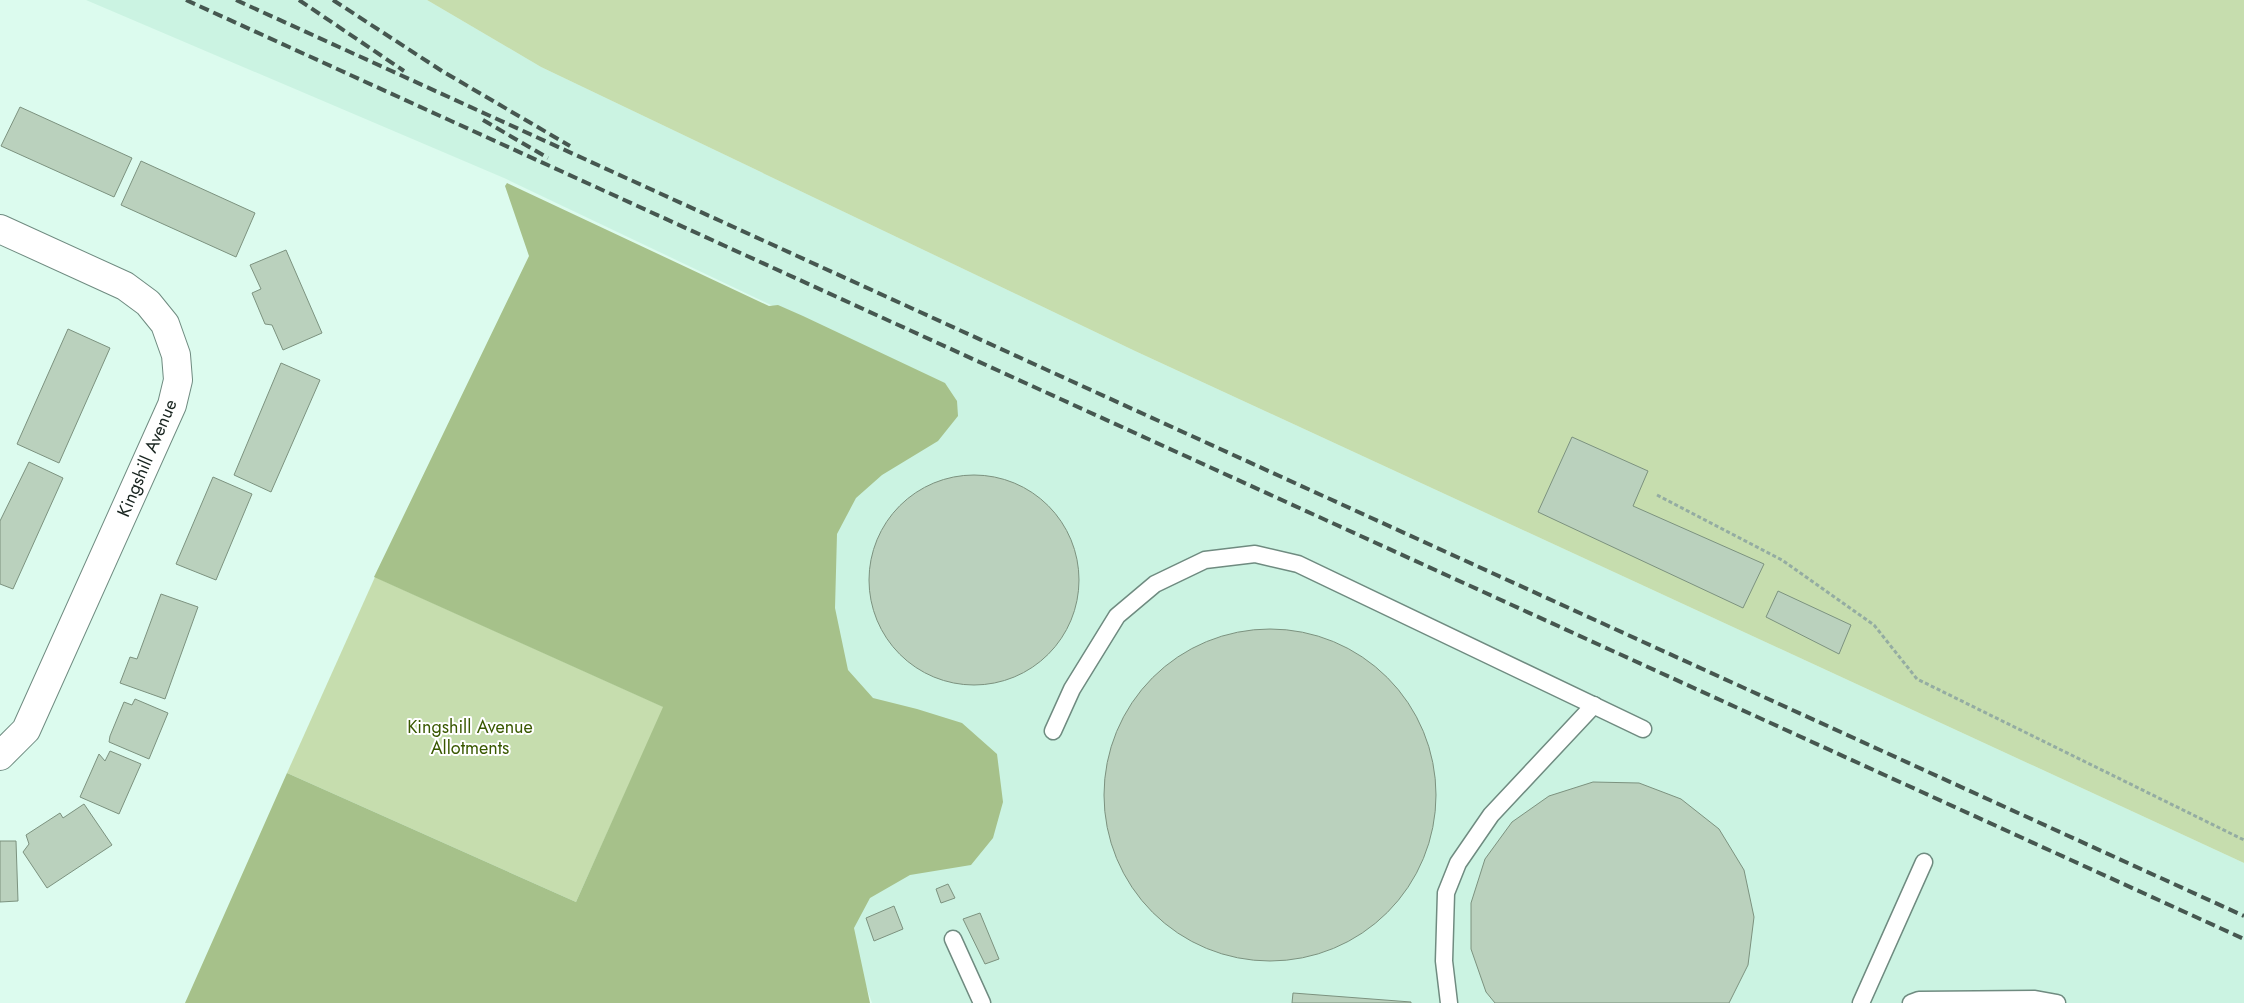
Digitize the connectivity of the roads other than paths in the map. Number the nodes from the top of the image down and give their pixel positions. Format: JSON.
{"nodes":[{"id":1,"x":0,"y":229,"type":"edge"},
{"id":2,"x":1594,"y":705,"type":"junction"},
{"id":3,"x":1644,"y":729,"type":"dead end"},
{"id":4,"x":1053,"y":732,"type":"dead end"},
{"id":5,"x":0,"y":756,"type":"edge"},
{"id":6,"x":1924,"y":862,"type":"dead end"},
{"id":7,"x":953,"y":939,"type":"dead end"},
{"id":8,"x":982,"y":1003,"type":"edge"},
{"id":9,"x":1449,"y":1003,"type":"edge"},
{"id":10,"x":1861,"y":1003,"type":"edge"},
{"id":11,"x":1910,"y":1003,"type":"edge"},
{"id":12,"x":2057,"y":1003,"type":"edge"}],
"edges":[{"from":1,"to":5,"type":"street","name":"Kingshill Avenue"},
{"from":2,"to":3,"type":"lane"},
{"from":2,"to":4,"type":"lane"},
{"from":2,"to":9,"type":"lane"},
{"from":6,"to":10,"type":"lane"},
{"from":7,"to":8,"type":"lane"},
{"from":11,"to":12,"type":"lane"}]}
